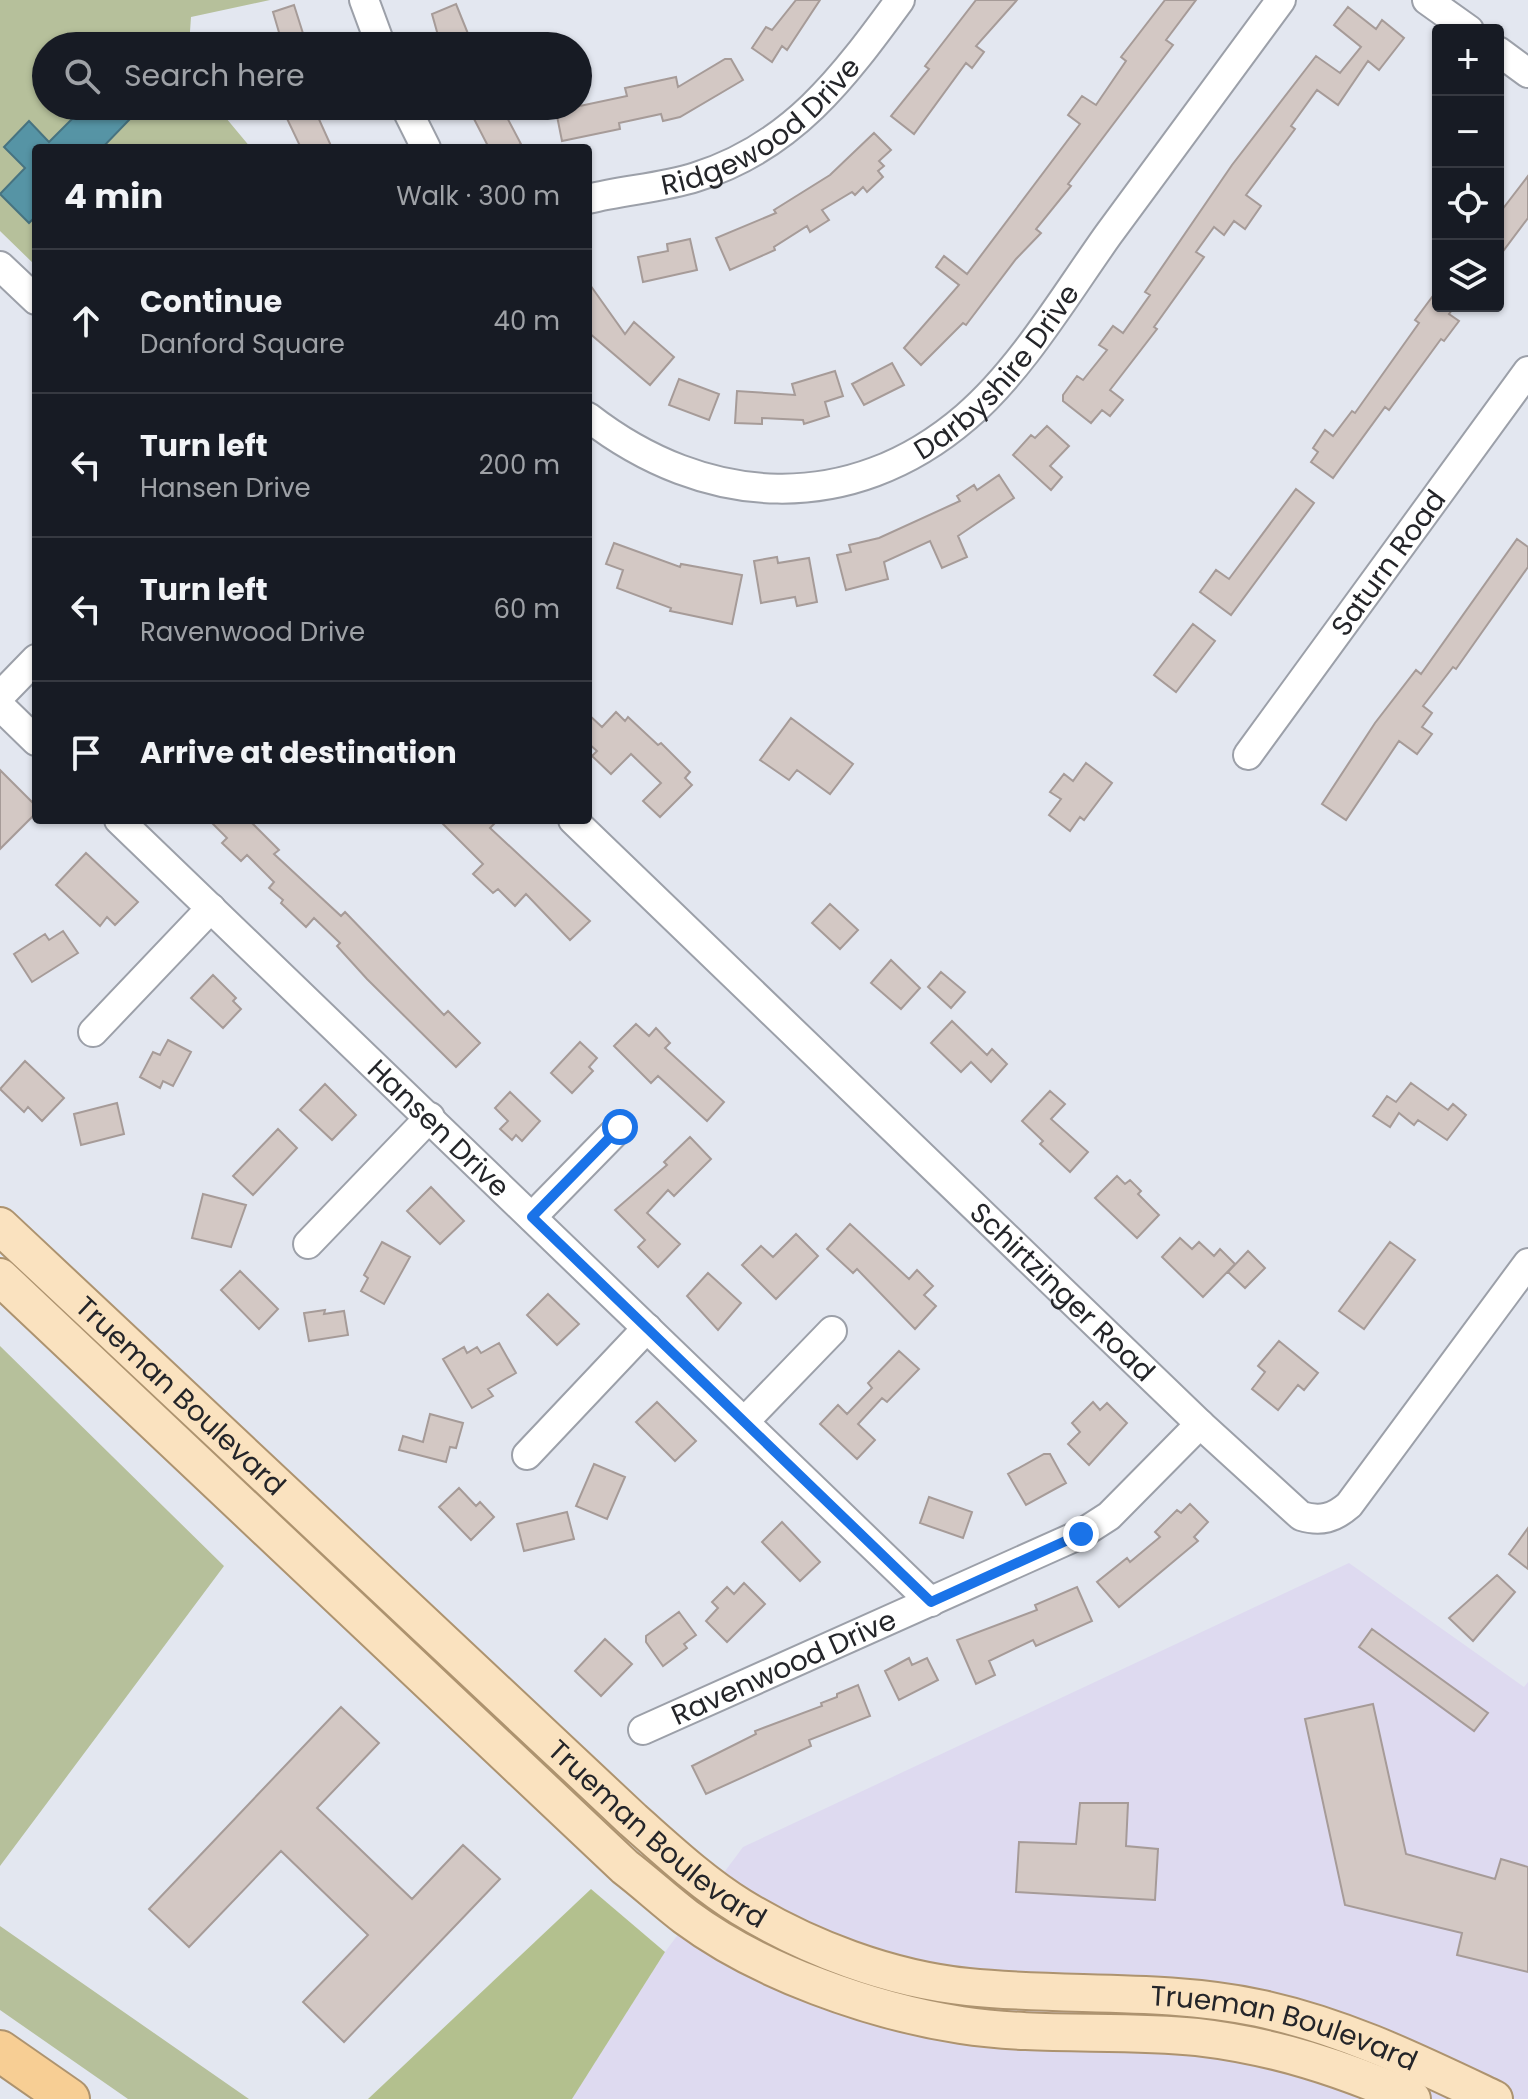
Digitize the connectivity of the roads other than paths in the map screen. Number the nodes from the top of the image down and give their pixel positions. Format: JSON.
{"nodes":[{"id":1,"x":364,"y":0,"type":"edge"},
{"id":2,"x":900,"y":0,"type":"edge"},
{"id":3,"x":1281,"y":0,"type":"edge"},
{"id":4,"x":1427,"y":0,"type":"edge"},
{"id":5,"x":1461,"y":24,"type":"edge"},
{"id":6,"x":376,"y":32,"type":"edge"},
{"id":7,"x":1504,"y":55,"type":"edge"},
{"id":8,"x":1528,"y":73,"type":"edge"},
{"id":9,"x":412,"y":120,"type":"edge"},
{"id":10,"x":424,"y":144,"type":"edge"},
{"id":11,"x":592,"y":198,"type":"edge"},
{"id":12,"x":0,"y":266,"type":"edge"},
{"id":13,"x":32,"y":296,"type":"edge"},
{"id":14,"x":1528,"y":371,"type":"edge"},
{"id":15,"x":592,"y":420,"type":"edge"},
{"id":16,"x":32,"y":663,"type":"edge"},
{"id":17,"x":0,"y":696,"type":"edge"},
{"id":18,"x":0,"y":706,"type":"edge"},
{"id":19,"x":32,"y":737,"type":"edge"},
{"id":20,"x":1248,"y":755,"type":"dead end"},
{"id":21,"x":123,"y":824,"type":"edge"},
{"id":22,"x":577,"y":824,"type":"edge"},
{"id":23,"x":211,"y":908,"type":"junction"},
{"id":24,"x":93,"y":1032,"type":"dead end"},
{"id":25,"x":430,"y":1117,"type":"junction"},
{"id":26,"x":620,"y":1127,"type":"dead end"},
{"id":27,"x":532,"y":1217,"type":"junction"},
{"id":28,"x":0,"y":1226,"type":"edge"},
{"id":29,"x":308,"y":1244,"type":"dead end"},
{"id":30,"x":1528,"y":1263,"type":"edge"},
{"id":31,"x":0,"y":1277,"type":"edge"},
{"id":32,"x":647,"y":1328,"type":"junction"},
{"id":33,"x":832,"y":1331,"type":"dead end"},
{"id":34,"x":745,"y":1421,"type":"junction"},
{"id":35,"x":1200,"y":1424,"type":"junction"},
{"id":36,"x":527,"y":1455,"type":"dead end"},
{"id":37,"x":931,"y":1602,"type":"junction"},
{"id":38,"x":643,"y":1730,"type":"dead end"},
{"id":39,"x":0,"y":2051,"type":"edge"},
{"id":40,"x":69,"y":2099,"type":"edge"},
{"id":41,"x":1412,"y":2099,"type":"edge"},
{"id":42,"x":1494,"y":2099,"type":"edge"}],
"edges":[{"from":1,"to":6,"type":"street"},
{"from":2,"to":11,"type":"street","name":"Ridgewood Drive"},
{"from":3,"to":15,"type":"street","name":"Darbyshire Drive"},
{"from":4,"to":5,"type":"street"},
{"from":7,"to":8,"type":"street"},
{"from":9,"to":10,"type":"street"},
{"from":12,"to":13,"type":"street"},
{"from":14,"to":20,"type":"street","name":"Saturn Road"},
{"from":16,"to":17,"type":"street"},
{"from":18,"to":19,"type":"street"},
{"from":21,"to":23,"type":"street","name":"Hansen Drive"},
{"from":22,"to":35,"type":"street","name":"Schirtzinger Road"},
{"from":23,"to":24,"type":"street"},
{"from":23,"to":25,"type":"street","name":"Hansen Drive"},
{"from":25,"to":27,"type":"street","name":"Hansen Drive"},
{"from":25,"to":29,"type":"street"},
{"from":26,"to":27,"type":"street"},
{"from":27,"to":32,"type":"street","name":"Hansen Drive"},
{"from":28,"to":42,"type":"main road","name":"Trueman Boulevard"},
{"from":30,"to":35,"type":"street","name":"Schirtzinger Road"},
{"from":31,"to":41,"type":"main road","name":"Trueman Boulevard"},
{"from":32,"to":34,"type":"street","name":"Hansen Drive"},
{"from":32,"to":36,"type":"street"},
{"from":33,"to":34,"type":"street"},
{"from":34,"to":37,"type":"street","name":"Hansen Drive"},
{"from":35,"to":37,"type":"street","name":"Ravenwood Drive"},
{"from":37,"to":38,"type":"street","name":"Ravenwood Drive"},
{"from":39,"to":40,"type":"highway"}]}
